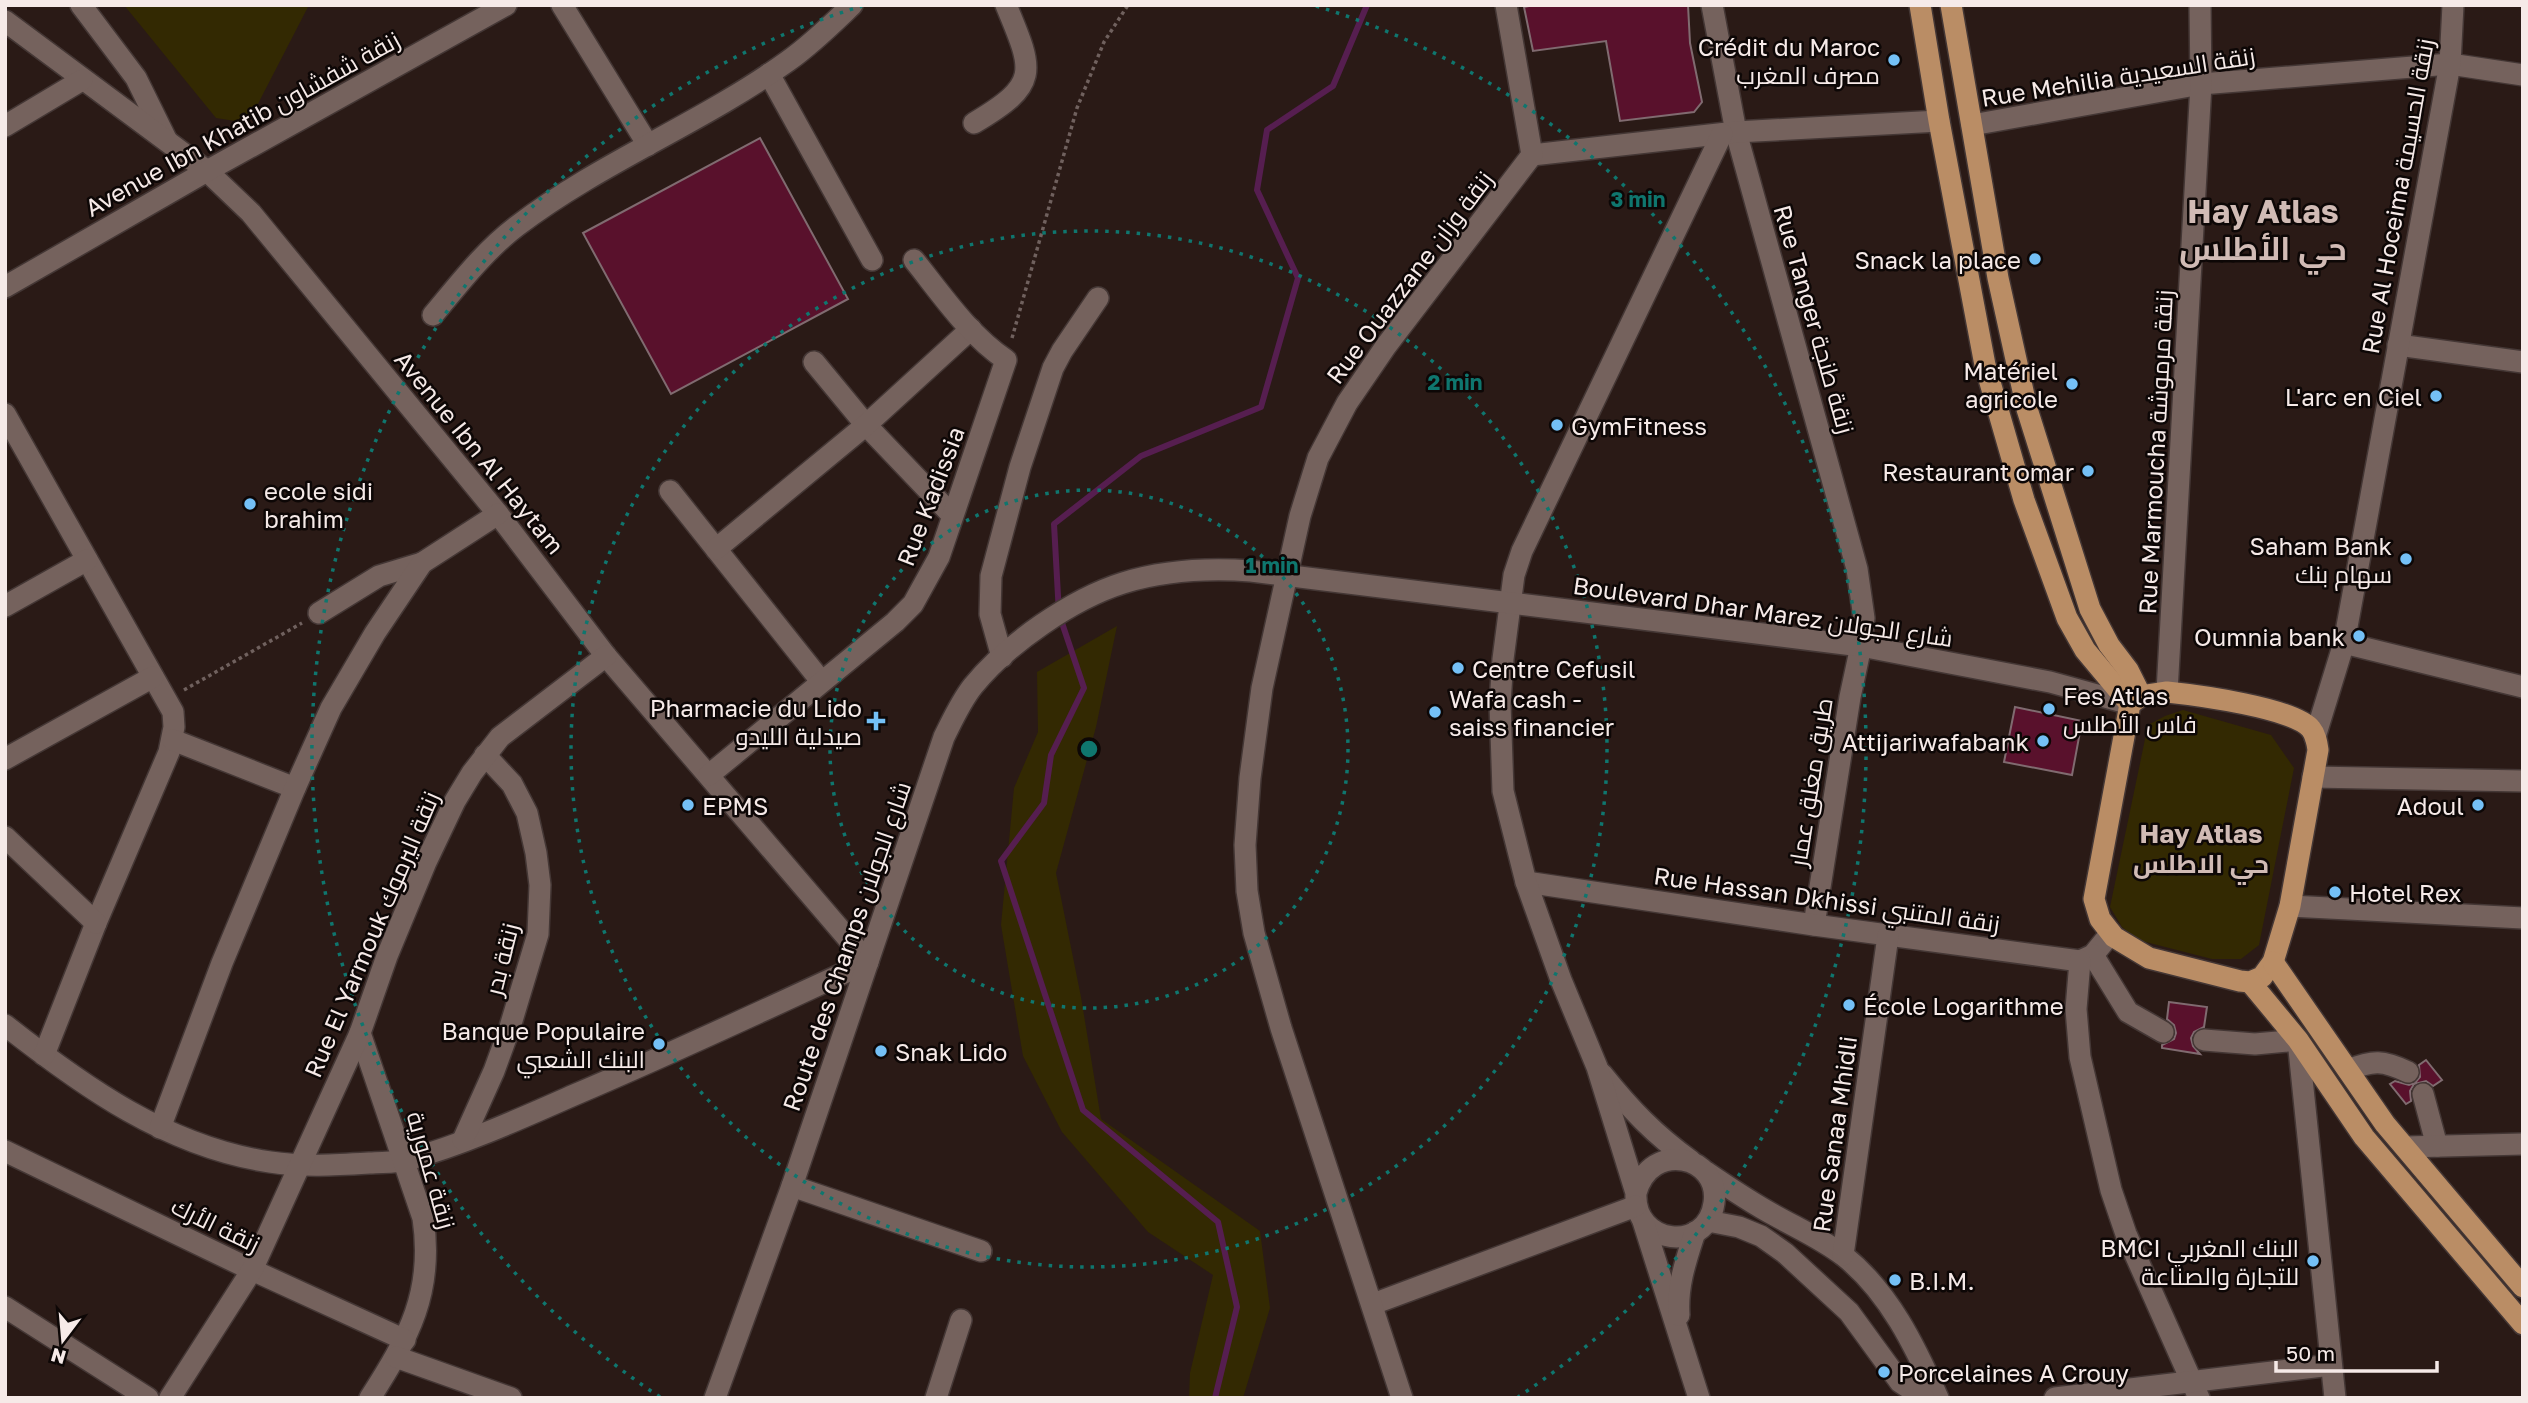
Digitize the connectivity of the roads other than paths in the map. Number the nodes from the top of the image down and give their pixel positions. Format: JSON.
{"nodes":[{"id":1,"x":81,"y":5,"type":"edge"},
{"id":2,"x":506,"y":5,"type":"edge"},
{"id":3,"x":562,"y":5,"type":"edge"},
{"id":4,"x":852,"y":5,"type":"edge"},
{"id":5,"x":1006,"y":5,"type":"edge"},
{"id":6,"x":1506,"y":5,"type":"edge"},
{"id":7,"x":1712,"y":5,"type":"edge"},
{"id":8,"x":1920,"y":5,"type":"edge"},
{"id":9,"x":1951,"y":5,"type":"edge"},
{"id":10,"x":2200,"y":5,"type":"edge"},
{"id":11,"x":2453,"y":5,"type":"edge"},
{"id":12,"x":5,"y":21,"type":"edge"},
{"id":13,"x":2450,"y":64,"type":"junction"},
{"id":14,"x":769,"y":74,"type":"junction"},
{"id":15,"x":2523,"y":75,"type":"edge"},
{"id":16,"x":82,"y":80,"type":"junction"},
{"id":17,"x":2201,"y":84,"type":"junction"},
{"id":18,"x":1938,"y":121,"type":"junction"},
{"id":19,"x":974,"y":123,"type":"dead end"},
{"id":20,"x":1972,"y":125,"type":"junction"},
{"id":21,"x":5,"y":126,"type":"edge"},
{"id":22,"x":1729,"y":133,"type":"junction"},
{"id":23,"x":167,"y":141,"type":"junction"},
{"id":24,"x":648,"y":145,"type":"junction"},
{"id":25,"x":1532,"y":155,"type":"junction"},
{"id":26,"x":206,"y":171,"type":"junction"},
{"id":27,"x":872,"y":260,"type":"dead end"},
{"id":28,"x":914,"y":260,"type":"dead end"},
{"id":29,"x":5,"y":287,"type":"edge"},
{"id":30,"x":1098,"y":298,"type":"dead end"},
{"id":31,"x":433,"y":315,"type":"dead end"},
{"id":32,"x":971,"y":330,"type":"junction"},
{"id":33,"x":2398,"y":345,"type":"junction"},
{"id":34,"x":814,"y":362,"type":"dead end"},
{"id":35,"x":2523,"y":362,"type":"edge"},
{"id":36,"x":5,"y":414,"type":"edge"},
{"id":37,"x":866,"y":425,"type":"junction"},
{"id":38,"x":13,"y":448,"type":"edge"},
{"id":39,"x":670,"y":491,"type":"dead end"},
{"id":40,"x":498,"y":514,"type":"junction"},
{"id":41,"x":953,"y":516,"type":"junction"},
{"id":42,"x":716,"y":549,"type":"junction"},
{"id":43,"x":87,"y":560,"type":"junction"},
{"id":44,"x":422,"y":563,"type":"junction"},
{"id":45,"x":1286,"y":576,"type":"junction"},
{"id":46,"x":1510,"y":603,"type":"junction"},
{"id":47,"x":5,"y":606,"type":"edge"},
{"id":48,"x":319,"y":613,"type":"road end"},
{"id":49,"x":2344,"y":643,"type":"junction"},
{"id":50,"x":1861,"y":646,"type":"junction"},
{"id":51,"x":1010,"y":650,"type":"junction"},
{"id":52,"x":606,"y":656,"type":"junction"},
{"id":53,"x":153,"y":677,"type":"junction"},
{"id":54,"x":821,"y":681,"type":"junction"},
{"id":55,"x":2523,"y":687,"type":"edge"},
{"id":56,"x":2167,"y":692,"type":"junction"},
{"id":57,"x":2135,"y":700,"type":"junction"},
{"id":58,"x":2315,"y":737,"type":"junction"},
{"id":59,"x":173,"y":740,"type":"junction"},
{"id":60,"x":485,"y":755,"type":"junction"},
{"id":61,"x":5,"y":759,"type":"edge"},
{"id":62,"x":709,"y":775,"type":"junction"},
{"id":63,"x":2313,"y":778,"type":"junction"},
{"id":64,"x":2523,"y":781,"type":"edge"},
{"id":65,"x":295,"y":788,"type":"junction"},
{"id":66,"x":5,"y":837,"type":"edge"},
{"id":67,"x":1525,"y":882,"type":"junction"},
{"id":68,"x":2290,"y":906,"type":"junction"},
{"id":69,"x":2523,"y":918,"type":"edge"},
{"id":70,"x":96,"y":923,"type":"junction"},
{"id":71,"x":1814,"y":925,"type":"junction"},
{"id":72,"x":2110,"y":933,"type":"junction"},
{"id":73,"x":1888,"y":936,"type":"junction"},
{"id":74,"x":2086,"y":958,"type":"junction"},
{"id":75,"x":869,"y":962,"type":"junction"},
{"id":76,"x":2273,"y":962,"type":"junction"},
{"id":77,"x":2250,"y":982,"type":"junction"},
{"id":78,"x":5,"y":1025,"type":"edge"},
{"id":79,"x":2163,"y":1032,"type":"dead end"},
{"id":80,"x":360,"y":1033,"type":"junction"},
{"id":81,"x":2204,"y":1040,"type":"dead end"},
{"id":82,"x":2298,"y":1040,"type":"junction"},
{"id":83,"x":44,"y":1055,"type":"junction"},
{"id":84,"x":1597,"y":1067,"type":"junction"},
{"id":85,"x":2348,"y":1070,"type":"junction"},
{"id":86,"x":2407,"y":1072,"type":"dead end"},
{"id":87,"x":2423,"y":1094,"type":"dead end"},
{"id":88,"x":160,"y":1128,"type":"junction"},
{"id":89,"x":463,"y":1140,"type":"junction"},
{"id":90,"x":2523,"y":1144,"type":"edge"},
{"id":91,"x":2438,"y":1146,"type":"junction"},
{"id":92,"x":2404,"y":1147,"type":"junction"},
{"id":93,"x":5,"y":1151,"type":"edge"},
{"id":94,"x":404,"y":1161,"type":"junction"},
{"id":95,"x":298,"y":1165,"type":"junction"},
{"id":96,"x":1697,"y":1166,"type":"junction"},
{"id":97,"x":792,"y":1186,"type":"junction"},
{"id":98,"x":1638,"y":1206,"type":"junction"},
{"id":99,"x":1702,"y":1226,"type":"junction"},
{"id":100,"x":981,"y":1251,"type":"dead end"},
{"id":101,"x":1843,"y":1255,"type":"junction"},
{"id":102,"x":252,"y":1270,"type":"junction"},
{"id":103,"x":2523,"y":1287,"type":"edge"},
{"id":104,"x":1373,"y":1304,"type":"junction"},
{"id":105,"x":5,"y":1307,"type":"edge"},
{"id":106,"x":961,"y":1320,"type":"dead end"},
{"id":107,"x":2523,"y":1324,"type":"edge"},
{"id":108,"x":1680,"y":1334,"type":"junction"},
{"id":109,"x":400,"y":1348,"type":"junction"},
{"id":110,"x":2331,"y":1365,"type":"junction"},
{"id":111,"x":2195,"y":1389,"type":"edge"},
{"id":112,"x":148,"y":1398,"type":"edge"},
{"id":113,"x":170,"y":1398,"type":"edge"},
{"id":114,"x":370,"y":1398,"type":"edge"},
{"id":115,"x":511,"y":1398,"type":"edge"},
{"id":116,"x":715,"y":1398,"type":"edge"},
{"id":117,"x":936,"y":1398,"type":"edge"},
{"id":118,"x":1402,"y":1398,"type":"edge"},
{"id":119,"x":1699,"y":1398,"type":"edge"},
{"id":120,"x":1924,"y":1398,"type":"edge"},
{"id":121,"x":1938,"y":1398,"type":"edge"},
{"id":122,"x":2055,"y":1398,"type":"edge"},
{"id":123,"x":2335,"y":1398,"type":"edge"}],
"edges":[{"from":1,"to":23,"type":"street"},
{"from":2,"to":26,"type":"street","name":"Avenue Ibn Khatib زنقة شفشاون"},
{"from":3,"to":24,"type":"street"},
{"from":4,"to":14,"type":"street"},
{"from":5,"to":19,"type":"street"},
{"from":6,"to":25,"type":"street"},
{"from":7,"to":22,"type":"street","name":"Rue Tanger زنقة طنجة"},
{"from":8,"to":18,"type":"main road"},
{"from":9,"to":20,"type":"main road"},
{"from":10,"to":17,"type":"street","name":"Rue Marmoucha زنقة مرموشة"},
{"from":11,"to":13,"type":"street","name":"Rue Al Hoceima زنقة الحسيمة"},
{"from":12,"to":16,"type":"street","name":"Avenue Ibn Al Haytam"},
{"from":13,"to":15,"type":"street","name":"Rue Mehilia زنقة السعيدية"},
{"from":13,"to":17,"type":"street","name":"Rue Mehilia زنقة السعيدية"},
{"from":13,"to":33,"type":"street","name":"Rue Al Hoceima زنقة الحسيمة"},
{"from":14,"to":24,"type":"street"},
{"from":14,"to":27,"type":"street"},
{"from":16,"to":21,"type":"street"},
{"from":16,"to":23,"type":"street","name":"Avenue Ibn Al Haytam"},
{"from":17,"to":20,"type":"street","name":"Rue Mehilia زنقة السعيدية"},
{"from":17,"to":56,"type":"street","name":"Rue Marmoucha زنقة مرموشة"},
{"from":18,"to":22,"type":"street"},
{"from":18,"to":57,"type":"main road"},
{"from":20,"to":57,"type":"main road"},
{"from":22,"to":25,"type":"street"},
{"from":22,"to":46,"type":"street"},
{"from":22,"to":50,"type":"street","name":"Rue Tanger زنقة طنجة"},
{"from":23,"to":26,"type":"street","name":"Avenue Ibn Al Haytam"},
{"from":24,"to":31,"type":"street"},
{"from":25,"to":45,"type":"street","name":"Rue Ouazzane زنقة وزان"},
{"from":26,"to":29,"type":"street","name":"Avenue Ibn Khatib زنقة شفشاون"},
{"from":26,"to":40,"type":"street","name":"Avenue Ibn Al Haytam"},
{"from":28,"to":32,"type":"street"},
{"from":30,"to":51,"type":"street"},
{"from":32,"to":37,"type":"street"},
{"from":32,"to":41,"type":"street","name":"Rue Kadissia"},
{"from":33,"to":35,"type":"street"},
{"from":33,"to":49,"type":"street","name":"Rue Al Hoceima زنقة الحسيمة"},
{"from":34,"to":37,"type":"street"},
{"from":36,"to":38,"type":"street"},
{"from":37,"to":41,"type":"street"},
{"from":37,"to":42,"type":"street"},
{"from":38,"to":43,"type":"street"},
{"from":39,"to":42,"type":"street"},
{"from":40,"to":44,"type":"street"},
{"from":40,"to":52,"type":"street","name":"Avenue Ibn Al Haytam"},
{"from":41,"to":54,"type":"street","name":"Rue Kadissia"},
{"from":42,"to":54,"type":"street"},
{"from":43,"to":47,"type":"street"},
{"from":43,"to":53,"type":"street"},
{"from":44,"to":48,"type":"street"},
{"from":44,"to":65,"type":"street"},
{"from":45,"to":46,"type":"street","name":"Boulevard Dhar Marez شارع الجولان"},
{"from":45,"to":51,"type":"street","name":"Route des Champs شارع الجولان"},
{"from":45,"to":104,"type":"street","name":"Rue Ouazzane زنقة وزان"},
{"from":46,"to":50,"type":"street","name":"Boulevard Dhar Marez شارع الجولان"},
{"from":46,"to":67,"type":"street"},
{"from":49,"to":55,"type":"street"},
{"from":49,"to":58,"type":"street","name":"Rue Al Hoceima زنقة الحسيمة"},
{"from":50,"to":57,"type":"street","name":"Boulevard Dhar Marez شارع الجولان"},
{"from":50,"to":71,"type":"street","name":"طريق مغلق عمار"},
{"from":51,"to":75,"type":"street","name":"Route des Champs شارع الجولان"},
{"from":52,"to":60,"type":"street","name":"Rue El Yarmouk زنقة اليرموك"},
{"from":52,"to":62,"type":"street","name":"Avenue Ibn Al Haytam"},
{"from":53,"to":59,"type":"street"},
{"from":53,"to":61,"type":"street"},
{"from":54,"to":62,"type":"street","name":"Rue Kadissia"},
{"from":56,"to":57,"type":"main road"},
{"from":56,"to":58,"type":"main road"},
{"from":57,"to":72,"type":"main road"},
{"from":58,"to":63,"type":"main road"},
{"from":59,"to":65,"type":"street"},
{"from":59,"to":70,"type":"street"},
{"from":60,"to":80,"type":"street","name":"Rue El Yarmouk زنقة اليرموك"},
{"from":60,"to":89,"type":"street","name":"زنقة بدر"},
{"from":62,"to":75,"type":"street","name":"Avenue Ibn Al Haytam"},
{"from":63,"to":64,"type":"street"},
{"from":63,"to":68,"type":"main road"},
{"from":65,"to":88,"type":"street"},
{"from":66,"to":70,"type":"street"},
{"from":67,"to":71,"type":"street","name":"Rue Hassan Dkhissi زنقة المتنبي"},
{"from":67,"to":84,"type":"street"},
{"from":68,"to":69,"type":"street"},
{"from":68,"to":76,"type":"main road"},
{"from":70,"to":83,"type":"street"},
{"from":71,"to":73,"type":"street","name":"Rue Hassan Dkhissi زنقة المتنبي"},
{"from":72,"to":74,"type":"street"},
{"from":72,"to":77,"type":"main road"},
{"from":73,"to":74,"type":"street","name":"Rue Hassan Dkhissi زنقة المتنبي"},
{"from":73,"to":101,"type":"street","name":"Rue Sanaa Mhidli"},
{"from":74,"to":79,"type":"street"},
{"from":74,"to":111,"type":"street"},
{"from":75,"to":89,"type":"street"},
{"from":75,"to":97,"type":"street","name":"Route des Champs شارع الجولان"},
{"from":76,"to":77,"type":"main road"},
{"from":76,"to":85,"type":"main road"},
{"from":77,"to":82,"type":"main road"},
{"from":78,"to":83,"type":"street"},
{"from":80,"to":94,"type":"street","name":"زنقة عمورية"},
{"from":80,"to":95,"type":"street","name":"Rue El Yarmouk زنقة اليرموك"},
{"from":81,"to":82,"type":"street"},
{"from":82,"to":107,"type":"main road"},
{"from":82,"to":110,"type":"street"},
{"from":83,"to":88,"type":"street"},
{"from":84,"to":96,"type":"street"},
{"from":84,"to":98,"type":"street"},
{"from":85,"to":86,"type":"street"},
{"from":85,"to":92,"type":"main road"},
{"from":87,"to":91,"type":"street"},
{"from":88,"to":95,"type":"street"},
{"from":89,"to":94,"type":"street"},
{"from":90,"to":91,"type":"street"},
{"from":91,"to":92,"type":"street"},
{"from":92,"to":103,"type":"main road"},
{"from":93,"to":102,"type":"street","name":"زنقة الأرك"},
{"from":94,"to":95,"type":"street"},
{"from":94,"to":109,"type":"street","name":"زنقة عمورية"},
{"from":95,"to":102,"type":"street","name":"Rue El Yarmouk زنقة اليرموك"},
{"from":96,"to":98,"type":"street"},
{"from":96,"to":99,"type":"street"},
{"from":96,"to":101,"type":"street"},
{"from":97,"to":100,"type":"street"},
{"from":97,"to":116,"type":"street","name":"Route des Champs شارع الجولان"},
{"from":98,"to":99,"type":"street"},
{"from":98,"to":104,"type":"street"},
{"from":98,"to":108,"type":"street"},
{"from":99,"to":108,"type":"street"},
{"from":99,"to":120,"type":"street"},
{"from":101,"to":121,"type":"street"},
{"from":102,"to":109,"type":"street","name":"زنقة الأرك"},
{"from":102,"to":113,"type":"street","name":"Rue El Yarmouk زنقة اليرموك"},
{"from":104,"to":118,"type":"street","name":"Rue Ouazzane زنقة وزان"},
{"from":105,"to":112,"type":"street"},
{"from":106,"to":117,"type":"street"},
{"from":108,"to":119,"type":"street"},
{"from":109,"to":114,"type":"street","name":"زنقة عمورية"},
{"from":109,"to":115,"type":"street","name":"زنقة الأرك"},
{"from":110,"to":111,"type":"street"},
{"from":110,"to":123,"type":"street"},
{"from":111,"to":122,"type":"street"}]}
